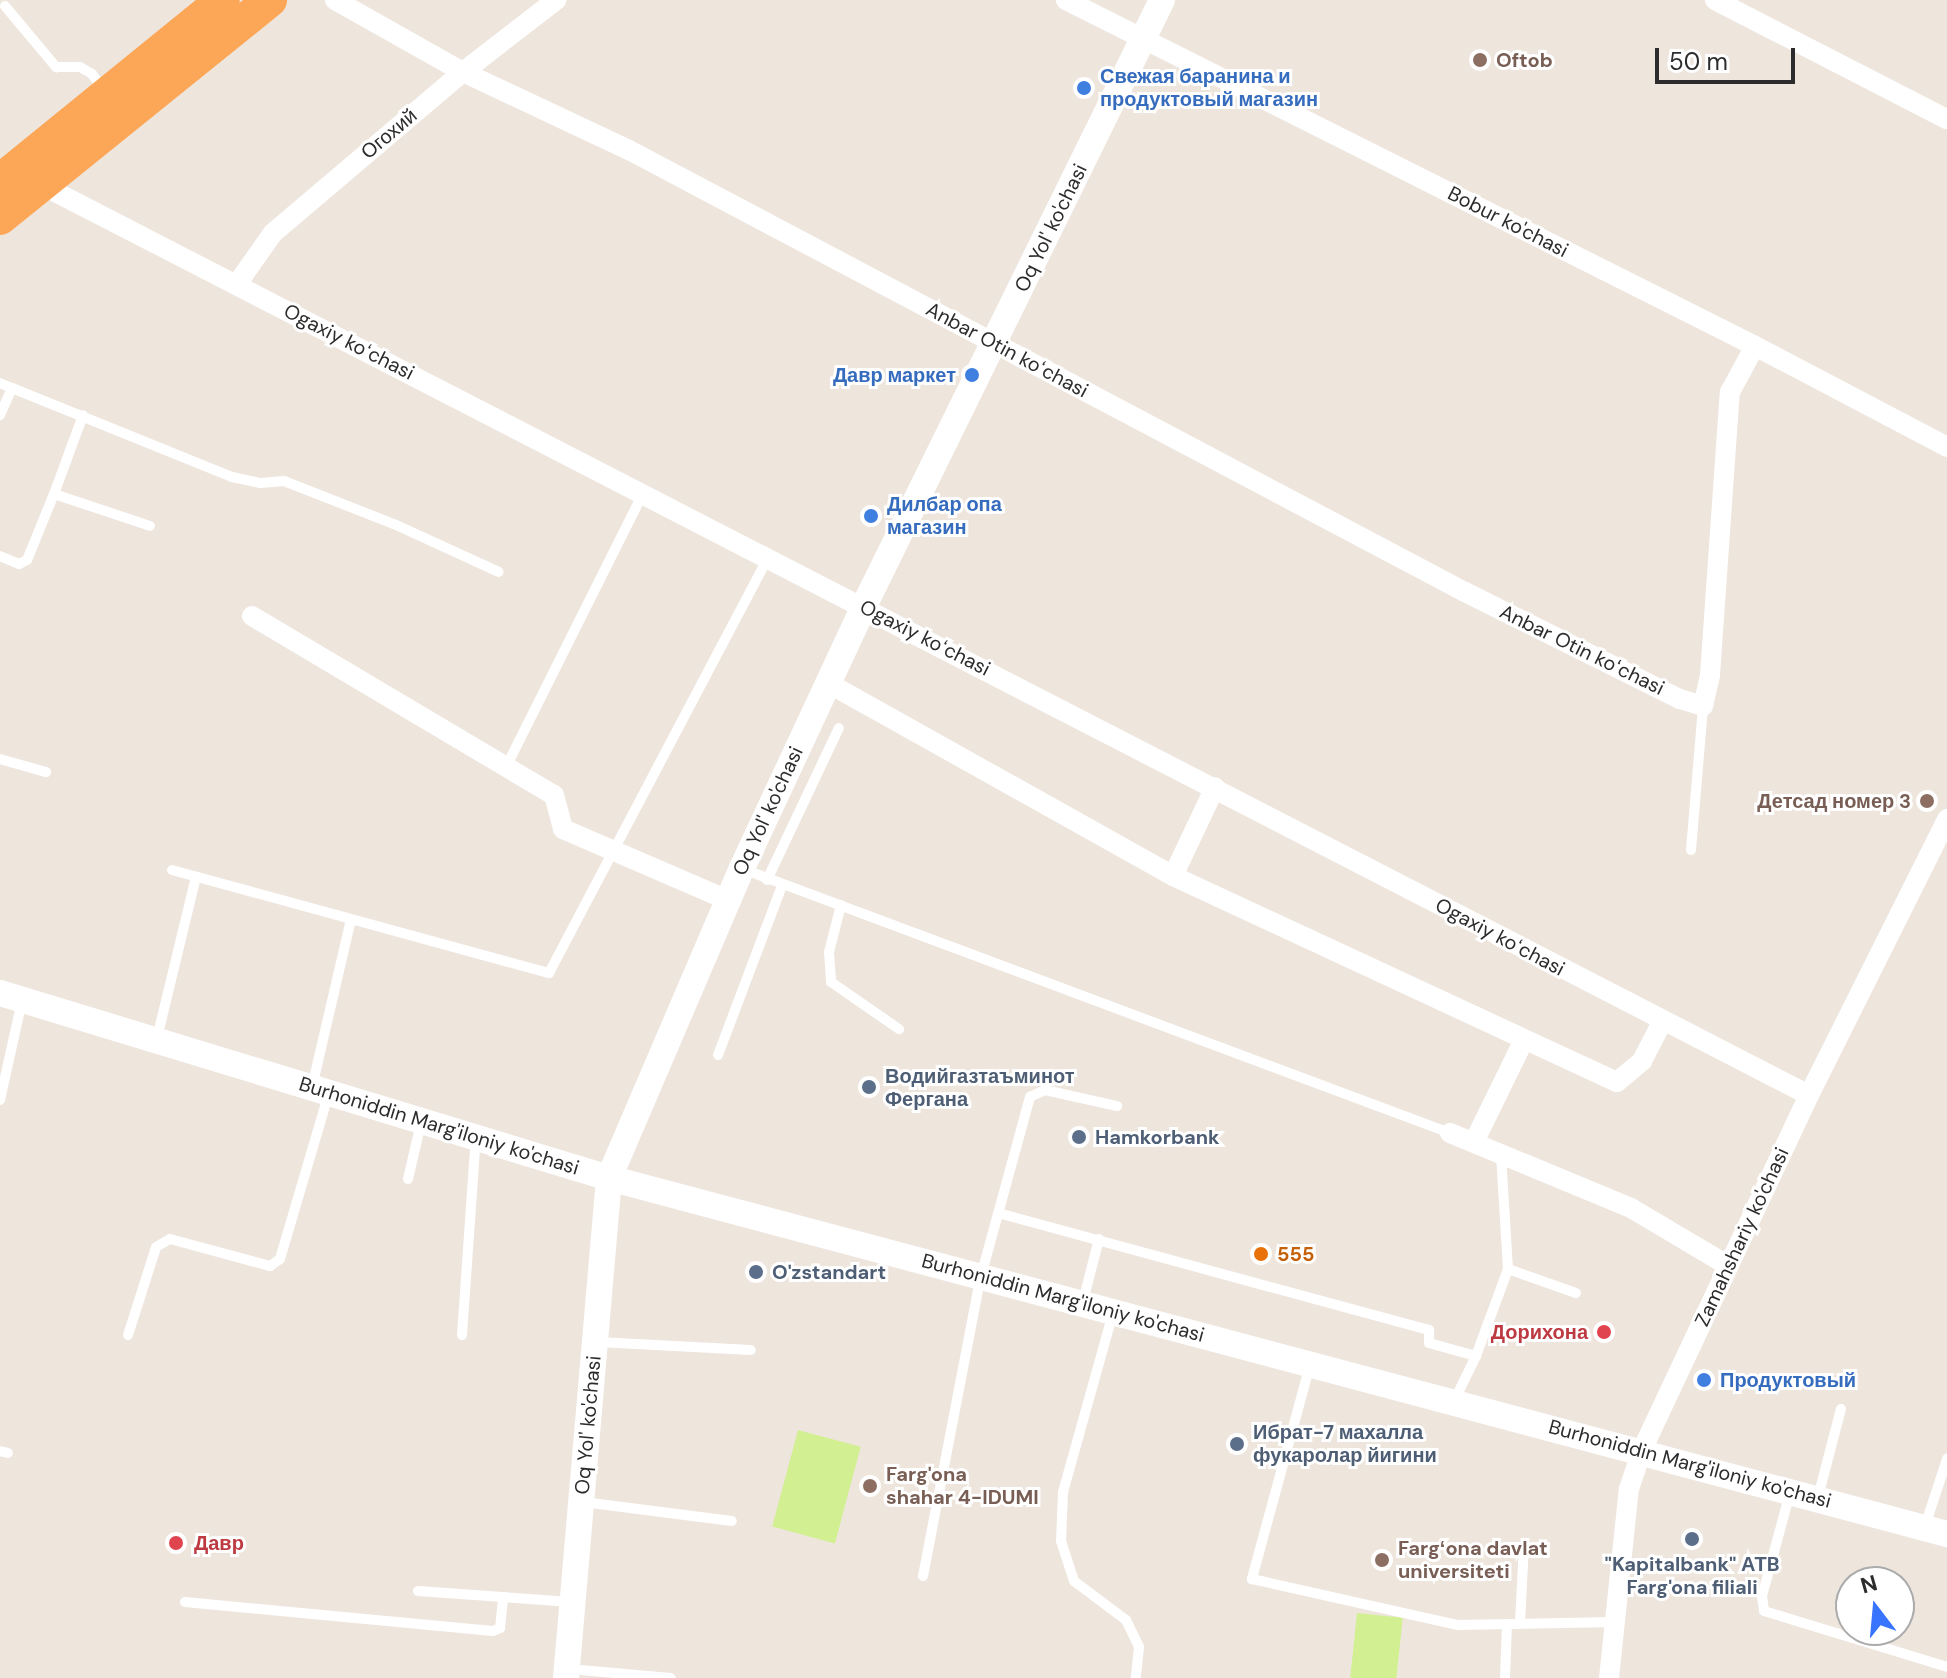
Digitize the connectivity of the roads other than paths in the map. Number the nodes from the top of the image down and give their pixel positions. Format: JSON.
{"nodes":[{"id":1,"x":223,"y":0,"type":"edge"},
{"id":2,"x":270,"y":0,"type":"edge"},
{"id":3,"x":335,"y":0,"type":"edge"},
{"id":4,"x":556,"y":0,"type":"edge"},
{"id":5,"x":1066,"y":0,"type":"edge"},
{"id":6,"x":1162,"y":0,"type":"edge"},
{"id":7,"x":1715,"y":0,"type":"edge"},
{"id":8,"x":5,"y":6,"type":"dead end"},
{"id":9,"x":1143,"y":38,"type":"junction"},
{"id":10,"x":463,"y":72,"type":"junction"},
{"id":11,"x":107,"y":94,"type":"junction"},
{"id":12,"x":1947,"y":119,"type":"edge"},
{"id":13,"x":0,"y":181,"type":"edge"},
{"id":14,"x":40,"y":184,"type":"junction"},
{"id":15,"x":0,"y":218,"type":"edge"},
{"id":16,"x":237,"y":284,"type":"junction"},
{"id":17,"x":994,"y":344,"type":"junction"},
{"id":18,"x":1755,"y":346,"type":"junction"},
{"id":19,"x":0,"y":383,"type":"edge"},
{"id":20,"x":12,"y":388,"type":"junction"},
{"id":21,"x":0,"y":415,"type":"edge"},
{"id":22,"x":83,"y":415,"type":"junction"},
{"id":23,"x":1947,"y":447,"type":"edge"},
{"id":24,"x":54,"y":494,"type":"junction"},
{"id":25,"x":643,"y":494,"type":"junction"},
{"id":26,"x":150,"y":526,"type":"dead end"},
{"id":27,"x":0,"y":556,"type":"edge"},
{"id":28,"x":768,"y":557,"type":"junction"},
{"id":29,"x":499,"y":572,"type":"dead end"},
{"id":30,"x":864,"y":606,"type":"junction"},
{"id":31,"x":252,"y":616,"type":"dead end"},
{"id":32,"x":828,"y":683,"type":"junction"},
{"id":33,"x":1703,"y":706,"type":"junction"},
{"id":34,"x":839,"y":728,"type":"dead end"},
{"id":35,"x":0,"y":759,"type":"edge"},
{"id":36,"x":506,"y":767,"type":"junction"},
{"id":37,"x":46,"y":772,"type":"dead end"},
{"id":38,"x":1215,"y":787,"type":"junction"},
{"id":39,"x":1947,"y":819,"type":"edge"},
{"id":40,"x":1691,"y":850,"type":"dead end"},
{"id":41,"x":614,"y":851,"type":"junction"},
{"id":42,"x":742,"y":868,"type":"junction"},
{"id":43,"x":172,"y":870,"type":"dead end"},
{"id":44,"x":1173,"y":876,"type":"junction"},
{"id":45,"x":196,"y":877,"type":"junction"},
{"id":46,"x":767,"y":880,"type":"junction"},
{"id":47,"x":782,"y":886,"type":"junction"},
{"id":48,"x":728,"y":900,"type":"junction"},
{"id":49,"x":841,"y":905,"type":"junction"},
{"id":50,"x":351,"y":919,"type":"junction"},
{"id":51,"x":11,"y":996,"type":"edge"},
{"id":52,"x":1662,"y":1022,"type":"junction"},
{"id":53,"x":899,"y":1029,"type":"dead end"},
{"id":54,"x":0,"y":1038,"type":"edge"},
{"id":55,"x":157,"y":1040,"type":"junction"},
{"id":56,"x":1524,"y":1040,"type":"junction"},
{"id":57,"x":13,"y":1041,"type":"junction"},
{"id":58,"x":718,"y":1055,"type":"dead end"},
{"id":59,"x":321,"y":1090,"type":"junction"},
{"id":60,"x":1809,"y":1095,"type":"junction"},
{"id":61,"x":0,"y":1100,"type":"edge"},
{"id":62,"x":1117,"y":1106,"type":"dead end"},
{"id":63,"x":422,"y":1121,"type":"junction"},
{"id":64,"x":1450,"y":1133,"type":"joint"},
{"id":65,"x":476,"y":1137,"type":"junction"},
{"id":66,"x":1474,"y":1142,"type":"junction"},
{"id":67,"x":1501,"y":1155,"type":"junction"},
{"id":68,"x":609,"y":1178,"type":"junction"},
{"id":69,"x":408,"y":1179,"type":"dead end"},
{"id":70,"x":998,"y":1213,"type":"junction"},
{"id":71,"x":1099,"y":1239,"type":"junction"},
{"id":72,"x":1727,"y":1265,"type":"junction"},
{"id":73,"x":1508,"y":1269,"type":"junction"},
{"id":74,"x":981,"y":1276,"type":"junction"},
{"id":75,"x":1576,"y":1293,"type":"dead end"},
{"id":76,"x":1082,"y":1303,"type":"junction"},
{"id":77,"x":1114,"y":1311,"type":"junction"},
{"id":78,"x":128,"y":1335,"type":"dead end"},
{"id":79,"x":462,"y":1335,"type":"dead end"},
{"id":80,"x":595,"y":1342,"type":"junction"},
{"id":81,"x":751,"y":1350,"type":"dead end"},
{"id":82,"x":1476,"y":1356,"type":"junction"},
{"id":83,"x":1310,"y":1364,"type":"junction"},
{"id":84,"x":1454,"y":1401,"type":"junction"},
{"id":85,"x":1841,"y":1409,"type":"dead end"},
{"id":86,"x":1642,"y":1450,"type":"junction"},
{"id":87,"x":1947,"y":1459,"type":"edge"},
{"id":88,"x":1790,"y":1491,"type":"junction"},
{"id":89,"x":1818,"y":1499,"type":"junction"},
{"id":90,"x":581,"y":1501,"type":"junction"},
{"id":91,"x":732,"y":1521,"type":"dead end"},
{"id":92,"x":1936,"y":1531,"type":"edge"},
{"id":93,"x":1524,"y":1545,"type":"dead end"},
{"id":94,"x":923,"y":1576,"type":"dead end"},
{"id":95,"x":418,"y":1591,"type":"dead end"},
{"id":96,"x":503,"y":1599,"type":"junction"},
{"id":97,"x":185,"y":1602,"type":"dead end"},
{"id":98,"x":572,"y":1602,"type":"junction"},
{"id":99,"x":1615,"y":1622,"type":"junction"},
{"id":100,"x":1520,"y":1623,"type":"junction"},
{"id":101,"x":1507,"y":1624,"type":"junction"},
{"id":102,"x":1947,"y":1667,"type":"edge"},
{"id":103,"x":566,"y":1673,"type":"edge"},
{"id":104,"x":671,"y":1678,"type":"edge"},
{"id":105,"x":1136,"y":1678,"type":"edge"},
{"id":106,"x":1505,"y":1678,"type":"edge"},
{"id":107,"x":1609,"y":1678,"type":"edge"}],
"edges":[{"from":1,"to":11,"type":"highway"},
{"from":2,"to":14,"type":"highway"},
{"from":3,"to":10,"type":"street","name":"Anbar Otin koʻchasi"},
{"from":4,"to":10,"type":"street","name":"Огохий"},
{"from":5,"to":9,"type":"street","name":"Bobur ko'chasi"},
{"from":6,"to":9,"type":"street","name":"Oq Yol' ko'chasi"},
{"from":7,"to":12,"type":"street"},
{"from":8,"to":11,"type":"lane"},
{"from":9,"to":17,"type":"street","name":"Oq Yol' ko'chasi"},
{"from":9,"to":18,"type":"street","name":"Bobur ko'chasi"},
{"from":10,"to":16,"type":"street","name":"Огохий"},
{"from":10,"to":17,"type":"street","name":"Anbar Otin koʻchasi"},
{"from":11,"to":13,"type":"highway"},
{"from":14,"to":15,"type":"highway"},
{"from":14,"to":16,"type":"street","name":"Ogaxiy koʻchasi"},
{"from":16,"to":25,"type":"street","name":"Ogaxiy koʻchasi"},
{"from":17,"to":30,"type":"street","name":"Oq Yol' ko'chasi"},
{"from":17,"to":33,"type":"street","name":"Anbar Otin koʻchasi"},
{"from":18,"to":23,"type":"street","name":"Bobur ko'chasi"},
{"from":18,"to":33,"type":"street"},
{"from":19,"to":20,"type":"lane"},
{"from":20,"to":21,"type":"lane"},
{"from":20,"to":22,"type":"lane"},
{"from":22,"to":24,"type":"lane"},
{"from":22,"to":29,"type":"lane"},
{"from":24,"to":26,"type":"lane"},
{"from":24,"to":27,"type":"lane"},
{"from":25,"to":28,"type":"street","name":"Ogaxiy koʻchasi"},
{"from":25,"to":36,"type":"lane"},
{"from":28,"to":30,"type":"street","name":"Ogaxiy koʻchasi"},
{"from":28,"to":41,"type":"lane"},
{"from":30,"to":32,"type":"street","name":"Oq Yol' ko'chasi"},
{"from":30,"to":38,"type":"street","name":"Ogaxiy koʻchasi"},
{"from":31,"to":36,"type":"street"},
{"from":32,"to":42,"type":"street","name":"Oq Yol' ko'chasi"},
{"from":32,"to":44,"type":"street"},
{"from":33,"to":40,"type":"lane"},
{"from":34,"to":46,"type":"lane"},
{"from":35,"to":37,"type":"lane"},
{"from":36,"to":41,"type":"street"},
{"from":38,"to":44,"type":"street"},
{"from":38,"to":52,"type":"street","name":"Ogaxiy koʻchasi"},
{"from":39,"to":60,"type":"street","name":"Zamahshariy ko'chasi"},
{"from":41,"to":48,"type":"street"},
{"from":41,"to":50,"type":"lane"},
{"from":42,"to":46,"type":"lane"},
{"from":42,"to":48,"type":"street","name":"Oq Yol' ko'chasi"},
{"from":43,"to":45,"type":"lane"},
{"from":44,"to":56,"type":"street"},
{"from":45,"to":50,"type":"lane"},
{"from":45,"to":55,"type":"lane"},
{"from":46,"to":47,"type":"lane"},
{"from":47,"to":49,"type":"lane"},
{"from":47,"to":58,"type":"lane"},
{"from":48,"to":68,"type":"street","name":"Oq Yol' ko'chasi"},
{"from":49,"to":53,"type":"lane"},
{"from":49,"to":64,"type":"lane"},
{"from":50,"to":59,"type":"lane"},
{"from":51,"to":55,"type":"street","name":"Burhoniddin Marg'iloniy ko'chasi"},
{"from":51,"to":57,"type":"lane"},
{"from":52,"to":56,"type":"street"},
{"from":52,"to":60,"type":"street","name":"Ogaxiy koʻchasi"},
{"from":54,"to":57,"type":"lane"},
{"from":55,"to":59,"type":"street","name":"Burhoniddin Marg'iloniy ko'chasi"},
{"from":56,"to":66,"type":"street"},
{"from":57,"to":61,"type":"lane"},
{"from":59,"to":63,"type":"street","name":"Burhoniddin Marg'iloniy ko'chasi"},
{"from":59,"to":78,"type":"lane"},
{"from":60,"to":72,"type":"street","name":"Zamahshariy ko'chasi"},
{"from":62,"to":70,"type":"lane"},
{"from":63,"to":65,"type":"street","name":"Burhoniddin Marg'iloniy ko'chasi"},
{"from":63,"to":69,"type":"lane"},
{"from":64,"to":66,"type":"street"},
{"from":65,"to":68,"type":"street","name":"Burhoniddin Marg'iloniy ko'chasi"},
{"from":65,"to":79,"type":"lane"},
{"from":66,"to":67,"type":"street"},
{"from":67,"to":72,"type":"street"},
{"from":67,"to":73,"type":"lane"},
{"from":68,"to":74,"type":"street","name":"Burhoniddin Marg'iloniy ko'chasi"},
{"from":68,"to":80,"type":"street","name":"Oq Yol' ko'chasi"},
{"from":70,"to":71,"type":"lane"},
{"from":70,"to":74,"type":"lane"},
{"from":71,"to":76,"type":"lane"},
{"from":71,"to":82,"type":"lane"},
{"from":72,"to":86,"type":"street","name":"Zamahshariy ko'chasi"},
{"from":73,"to":75,"type":"lane"},
{"from":73,"to":82,"type":"lane"},
{"from":74,"to":76,"type":"street","name":"Burhoniddin Marg'iloniy ko'chasi"},
{"from":74,"to":94,"type":"lane"},
{"from":76,"to":77,"type":"street","name":"Burhoniddin Marg'iloniy ko'chasi"},
{"from":77,"to":83,"type":"street","name":"Burhoniddin Marg'iloniy ko'chasi"},
{"from":77,"to":105,"type":"lane"},
{"from":80,"to":81,"type":"lane"},
{"from":80,"to":90,"type":"street","name":"Oq Yol' ko'chasi"},
{"from":82,"to":84,"type":"lane"},
{"from":83,"to":84,"type":"street","name":"Burhoniddin Marg'iloniy ko'chasi"},
{"from":83,"to":101,"type":"lane"},
{"from":84,"to":86,"type":"street","name":"Burhoniddin Marg'iloniy ko'chasi"},
{"from":85,"to":89,"type":"lane"},
{"from":86,"to":88,"type":"street","name":"Burhoniddin Marg'iloniy ko'chasi"},
{"from":86,"to":99,"type":"street","name":"Zamahshariy ko'chasi"},
{"from":87,"to":92,"type":"lane"},
{"from":88,"to":89,"type":"street","name":"Burhoniddin Marg'iloniy ko'chasi"},
{"from":88,"to":102,"type":"lane"},
{"from":89,"to":92,"type":"street","name":"Burhoniddin Marg'iloniy ko'chasi"},
{"from":90,"to":91,"type":"lane"},
{"from":90,"to":98,"type":"street","name":"Oq Yol' ko'chasi"},
{"from":93,"to":100,"type":"lane"},
{"from":95,"to":96,"type":"lane"},
{"from":96,"to":97,"type":"lane"},
{"from":96,"to":98,"type":"lane"},
{"from":98,"to":103,"type":"street","name":"Oq Yol' ko'chasi"},
{"from":99,"to":100,"type":"lane"},
{"from":99,"to":107,"type":"street","name":"Zamahshariy ko'chasi"},
{"from":100,"to":101,"type":"lane"},
{"from":101,"to":106,"type":"lane"},
{"from":103,"to":104,"type":"lane"}]}
